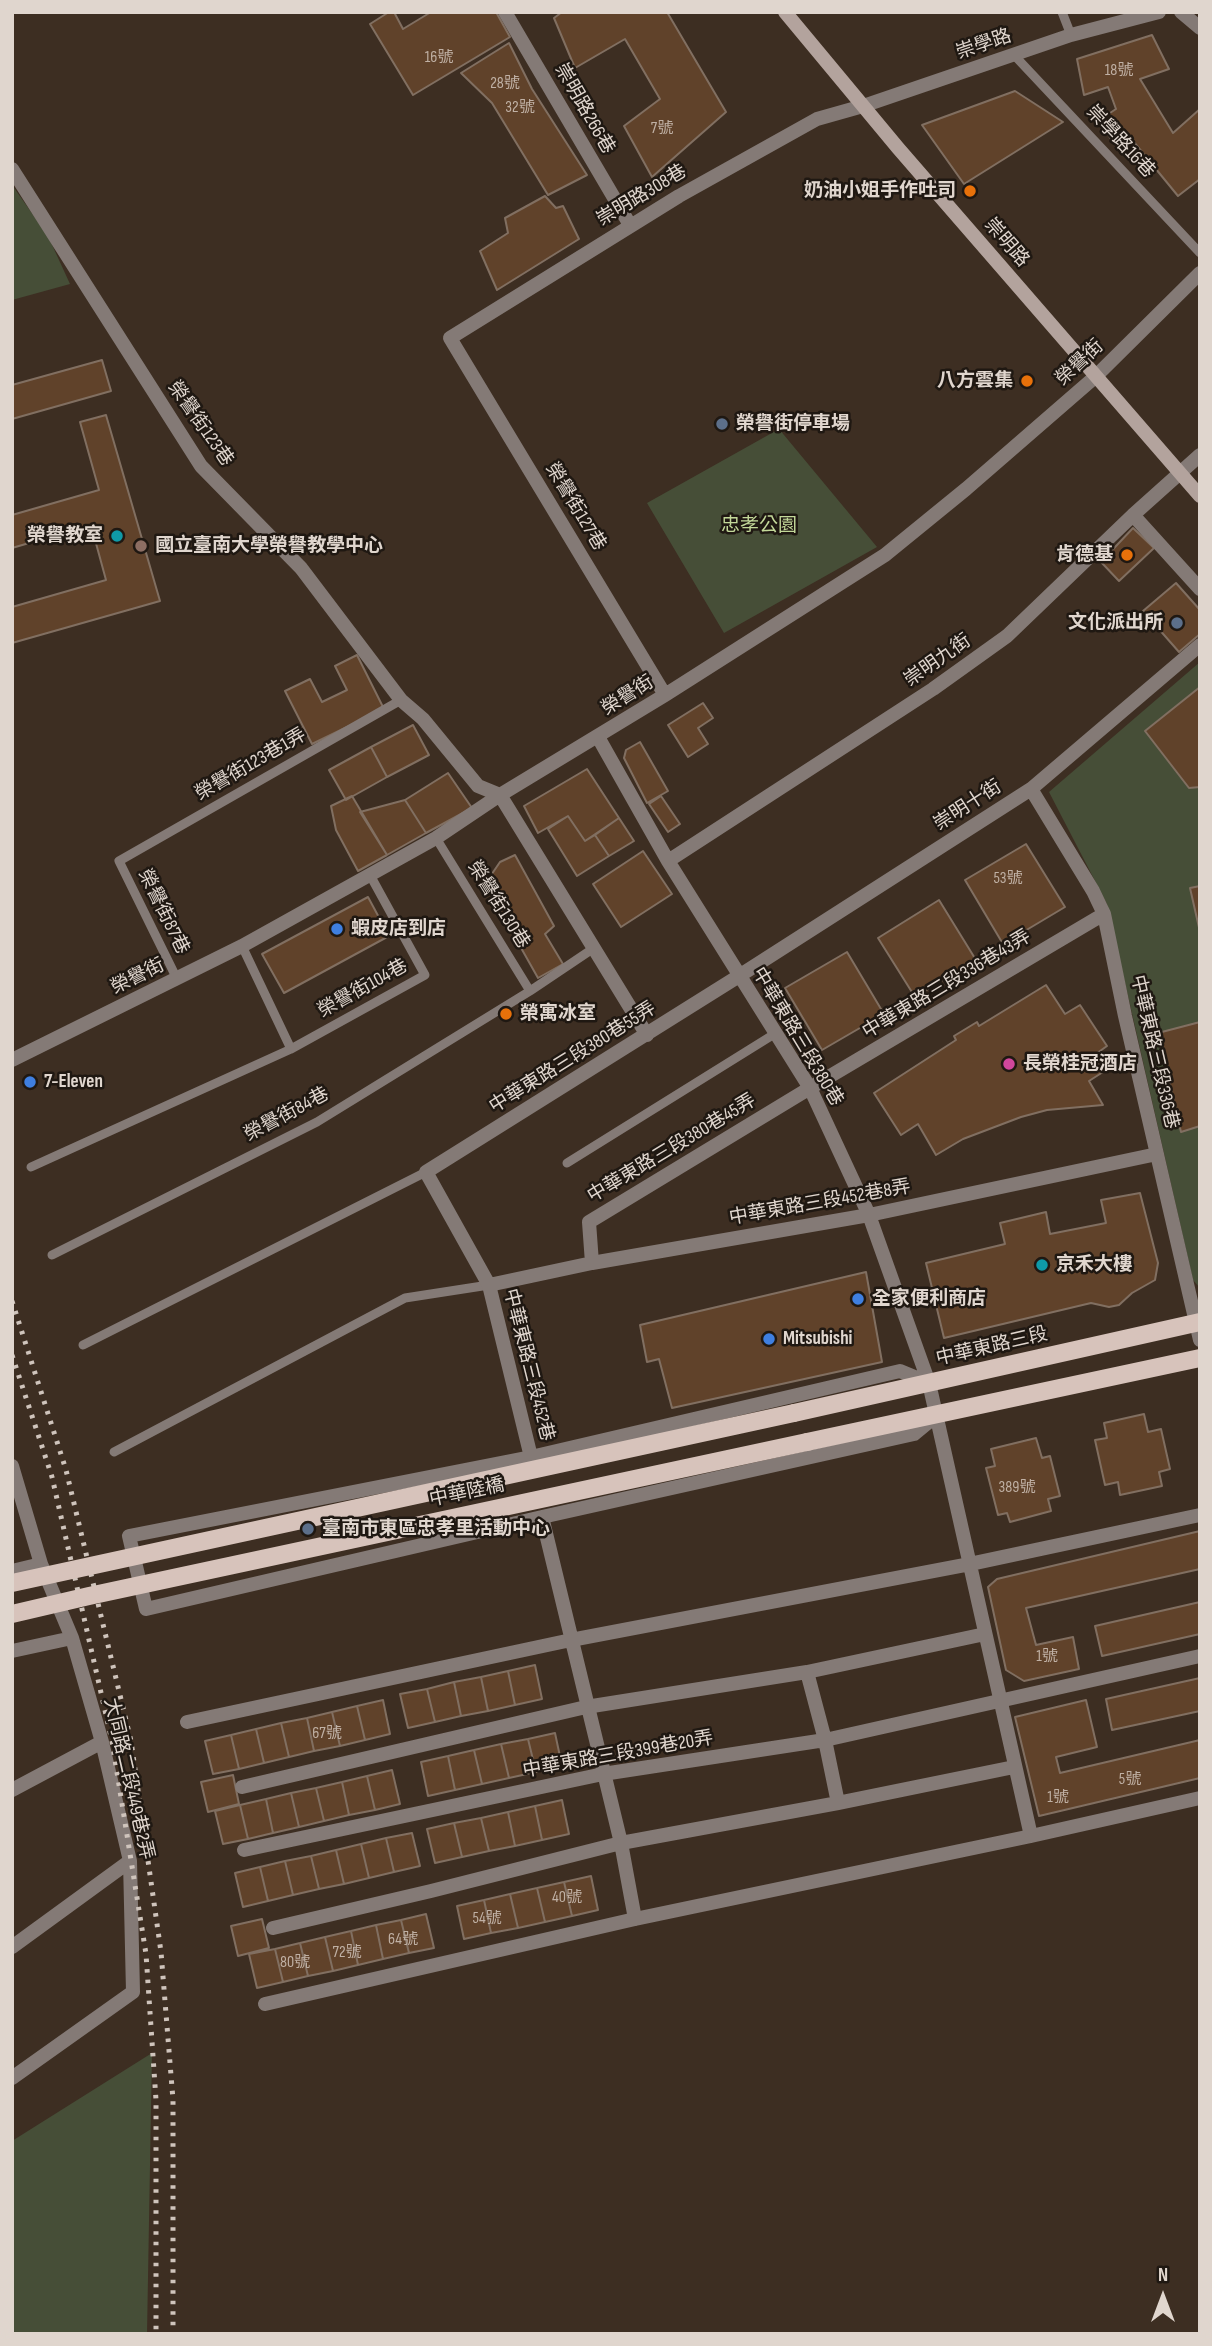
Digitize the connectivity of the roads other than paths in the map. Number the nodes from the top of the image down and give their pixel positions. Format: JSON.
{"nodes":[{"id":1,"x":505,"y":12,"type":"edge"},
{"id":2,"x":785,"y":12,"type":"edge"},
{"id":3,"x":1062,"y":12,"type":"edge"},
{"id":4,"x":1159,"y":12,"type":"edge"},
{"id":5,"x":1181,"y":12,"type":"edge"},
{"id":6,"x":1200,"y":28,"type":"edge"},
{"id":7,"x":1071,"y":35,"type":"junction"},
{"id":8,"x":1014,"y":55,"type":"junction"},
{"id":9,"x":863,"y":106,"type":"junction"},
{"id":10,"x":12,"y":169,"type":"edge"},
{"id":11,"x":630,"y":225,"type":"junction"},
{"id":12,"x":1200,"y":253,"type":"edge"},
{"id":13,"x":1200,"y":273,"type":"edge"},
{"id":14,"x":450,"y":338,"type":"joint"},
{"id":15,"x":1095,"y":377,"type":"junction"},
{"id":16,"x":1200,"y":455,"type":"edge"},
{"id":17,"x":1179,"y":472,"type":"junction"},
{"id":18,"x":1200,"y":496,"type":"edge"},
{"id":19,"x":1133,"y":514,"type":"junction"},
{"id":20,"x":1200,"y":589,"type":"edge"},
{"id":21,"x":1200,"y":645,"type":"edge"},
{"id":22,"x":665,"y":695,"type":"junction"},
{"id":23,"x":401,"y":700,"type":"junction"},
{"id":24,"x":597,"y":737,"type":"junction"},
{"id":25,"x":1031,"y":789,"type":"junction"},
{"id":26,"x":500,"y":795,"type":"junction"},
{"id":27,"x":436,"y":838,"type":"junction"},
{"id":28,"x":119,"y":861,"type":"joint"},
{"id":29,"x":668,"y":862,"type":"junction"},
{"id":30,"x":370,"y":874,"type":"junction"},
{"id":31,"x":1104,"y":914,"type":"junction"},
{"id":32,"x":242,"y":946,"type":"junction"},
{"id":33,"x":594,"y":948,"type":"junction"},
{"id":34,"x":739,"y":976,"type":"junction"},
{"id":35,"x":177,"y":979,"type":"junction"},
{"id":36,"x":530,"y":990,"type":"junction"},
{"id":37,"x":776,"y":1033,"type":"junction"},
{"id":38,"x":647,"y":1035,"type":"junction"},
{"id":39,"x":291,"y":1049,"type":"junction"},
{"id":40,"x":12,"y":1060,"type":"edge"},
{"id":41,"x":810,"y":1088,"type":"junction"},
{"id":42,"x":1157,"y":1153,"type":"junction"},
{"id":43,"x":567,"y":1163,"type":"dead end"},
{"id":44,"x":31,"y":1167,"type":"dead end"},
{"id":45,"x":426,"y":1172,"type":"junction"},
{"id":46,"x":869,"y":1215,"type":"junction"},
{"id":47,"x":52,"y":1255,"type":"dead end"},
{"id":48,"x":592,"y":1263,"type":"junction"},
{"id":49,"x":489,"y":1285,"type":"junction"},
{"id":50,"x":1198,"y":1328,"type":"edge"},
{"id":51,"x":83,"y":1345,"type":"dead end"},
{"id":52,"x":1200,"y":1357,"type":"edge"},
{"id":53,"x":929,"y":1383,"type":"junction"},
{"id":54,"x":794,"y":1413,"type":"joint"},
{"id":55,"x":937,"y":1415,"type":"junction"},
{"id":56,"x":114,"y":1452,"type":"dead end"},
{"id":57,"x":531,"y":1457,"type":"junction"},
{"id":58,"x":12,"y":1466,"type":"edge"},
{"id":59,"x":1200,"y":1515,"type":"edge"},
{"id":60,"x":542,"y":1517,"type":"junction"},
{"id":61,"x":41,"y":1564,"type":"junction"},
{"id":62,"x":970,"y":1564,"type":"junction"},
{"id":63,"x":12,"y":1571,"type":"edge"},
{"id":64,"x":12,"y":1583,"type":"edge"},
{"id":65,"x":12,"y":1614,"type":"edge"},
{"id":66,"x":985,"y":1634,"type":"junction"},
{"id":67,"x":72,"y":1638,"type":"junction"},
{"id":68,"x":571,"y":1640,"type":"junction"},
{"id":69,"x":12,"y":1651,"type":"edge"},
{"id":70,"x":1200,"y":1656,"type":"edge"},
{"id":71,"x":807,"y":1672,"type":"junction"},
{"id":72,"x":1000,"y":1702,"type":"junction"},
{"id":73,"x":586,"y":1707,"type":"junction"},
{"id":74,"x":187,"y":1722,"type":"dead end"},
{"id":75,"x":825,"y":1740,"type":"junction"},
{"id":76,"x":102,"y":1742,"type":"junction"},
{"id":77,"x":1014,"y":1767,"type":"junction"},
{"id":78,"x":603,"y":1774,"type":"junction"},
{"id":79,"x":242,"y":1787,"type":"dead end"},
{"id":80,"x":12,"y":1790,"type":"edge"},
{"id":81,"x":1200,"y":1798,"type":"edge"},
{"id":82,"x":838,"y":1803,"type":"junction"},
{"id":83,"x":1031,"y":1836,"type":"junction"},
{"id":84,"x":621,"y":1843,"type":"junction"},
{"id":85,"x":244,"y":1850,"type":"dead end"},
{"id":86,"x":130,"y":1861,"type":"junction"},
{"id":87,"x":635,"y":1919,"type":"junction"},
{"id":88,"x":273,"y":1928,"type":"dead end"},
{"id":89,"x":12,"y":1947,"type":"edge"},
{"id":90,"x":265,"y":2004,"type":"dead end"},
{"id":91,"x":12,"y":2078,"type":"edge"}],
"edges":[{"from":1,"to":11,"type":"street","name":"崇明路266巷"},
{"from":2,"to":9,"type":"street","name":"崇明路"},
{"from":3,"to":7,"type":"lane"},
{"from":4,"to":7,"type":"street","name":"崇學路"},
{"from":5,"to":6,"type":"street"},
{"from":7,"to":8,"type":"street","name":"崇學路"},
{"from":8,"to":9,"type":"street","name":"崇學路"},
{"from":8,"to":12,"type":"lane","name":"崇學路16巷"},
{"from":9,"to":11,"type":"street","name":"崇明路308巷"},
{"from":9,"to":15,"type":"street","name":"崇明路"},
{"from":10,"to":23,"type":"street","name":"榮譽街123巷"},
{"from":11,"to":14,"type":"street","name":"崇明路308巷"},
{"from":13,"to":15,"type":"street","name":"榮譽街"},
{"from":14,"to":22,"type":"street","name":"榮譽街127巷"},
{"from":15,"to":17,"type":"street","name":"崇明路"},
{"from":15,"to":22,"type":"street","name":"榮譽街"},
{"from":16,"to":17,"type":"street","name":"崇明九街"},
{"from":17,"to":18,"type":"street","name":"崇明路"},
{"from":17,"to":19,"type":"street","name":"崇明九街"},
{"from":19,"to":20,"type":"street"},
{"from":19,"to":29,"type":"street","name":"崇明九街"},
{"from":21,"to":25,"type":"street","name":"崇明十街"},
{"from":22,"to":24,"type":"street","name":"榮譽街"},
{"from":23,"to":26,"type":"street","name":"榮譽街123巷"},
{"from":23,"to":28,"type":"lane","name":"榮譽街123巷1弄"},
{"from":24,"to":26,"type":"street","name":"榮譽街"},
{"from":24,"to":29,"type":"street","name":"中華東路三段380巷"},
{"from":25,"to":31,"type":"street","name":"中華東路三段336巷"},
{"from":25,"to":34,"type":"street","name":"崇明十街"},
{"from":26,"to":27,"type":"street","name":"榮譽街"},
{"from":26,"to":33,"type":"street"},
{"from":27,"to":30,"type":"street","name":"榮譽街"},
{"from":27,"to":36,"type":"lane","name":"榮譽街130巷"},
{"from":28,"to":35,"type":"lane","name":"榮譽街87巷"},
{"from":29,"to":34,"type":"street","name":"中華東路三段380巷"},
{"from":30,"to":32,"type":"street","name":"榮譽街"},
{"from":30,"to":39,"type":"lane","name":"榮譽街104巷"},
{"from":31,"to":41,"type":"street","name":"中華東路三段336巷43弄"},
{"from":31,"to":42,"type":"street","name":"中華東路三段336巷"},
{"from":32,"to":35,"type":"street","name":"榮譽街"},
{"from":32,"to":39,"type":"lane"},
{"from":33,"to":36,"type":"lane","name":"榮譽街84巷"},
{"from":33,"to":38,"type":"street"},
{"from":34,"to":37,"type":"street","name":"中華東路三段380巷"},
{"from":34,"to":38,"type":"street","name":"中華東路三段380巷55弄"},
{"from":35,"to":40,"type":"street","name":"榮譽街"},
{"from":36,"to":47,"type":"lane","name":"榮譽街84巷"},
{"from":37,"to":41,"type":"street","name":"中華東路三段380巷"},
{"from":37,"to":43,"type":"lane"},
{"from":38,"to":45,"type":"street","name":"中華東路三段380巷55弄"},
{"from":39,"to":44,"type":"lane"},
{"from":41,"to":46,"type":"street","name":"中華東路三段380巷"},
{"from":41,"to":48,"type":"street","name":"中華東路三段380巷45弄"},
{"from":42,"to":46,"type":"street","name":"中華東路三段452巷8弄"},
{"from":42,"to":50,"type":"street","name":"中華東路三段336巷"},
{"from":45,"to":49,"type":"street","name":"中華東路三段452巷"},
{"from":45,"to":51,"type":"lane"},
{"from":46,"to":48,"type":"street","name":"中華東路三段452巷8弄"},
{"from":46,"to":53,"type":"street","name":"中華東路三段380巷"},
{"from":48,"to":49,"type":"street","name":"中華東路三段452巷8弄"},
{"from":49,"to":56,"type":"lane"},
{"from":49,"to":57,"type":"street","name":"中華東路三段452巷"},
{"from":50,"to":53,"type":"main road","name":"中華東路三段"},
{"from":52,"to":55,"type":"main road"},
{"from":53,"to":54,"type":"main road","name":"中華東路三段"},
{"from":53,"to":55,"type":"street","name":"中華東路三段380巷"},
{"from":53,"to":57,"type":"street"},
{"from":54,"to":64,"type":"main road","name":"中華陸橋","bridge":true},
{"from":55,"to":60,"type":"street"},
{"from":55,"to":62,"type":"street","name":"中華東路三段380巷"},
{"from":55,"to":65,"type":"main road","name":"中華陸橋","bridge":true},
{"from":57,"to":60,"type":"street"},
{"from":58,"to":61,"type":"street","name":"大同路二段449巷2弄"},
{"from":59,"to":62,"type":"street"},
{"from":60,"to":68,"type":"street"},
{"from":61,"to":63,"type":"street"},
{"from":61,"to":67,"type":"street","name":"大同路二段449巷2弄"},
{"from":62,"to":66,"type":"street","name":"中華東路三段380巷"},
{"from":62,"to":68,"type":"street"},
{"from":66,"to":71,"type":"street"},
{"from":66,"to":72,"type":"street","name":"中華東路三段380巷"},
{"from":67,"to":69,"type":"street"},
{"from":67,"to":76,"type":"street","name":"大同路二段449巷2弄"},
{"from":68,"to":73,"type":"street"},
{"from":68,"to":74,"type":"street"},
{"from":70,"to":72,"type":"street","name":"中華東路三段399巷20弄"},
{"from":71,"to":73,"type":"street"},
{"from":71,"to":75,"type":"street"},
{"from":72,"to":75,"type":"street","name":"中華東路三段399巷20弄"},
{"from":72,"to":77,"type":"street","name":"中華東路三段380巷"},
{"from":73,"to":78,"type":"street"},
{"from":73,"to":79,"type":"street"},
{"from":75,"to":78,"type":"street","name":"中華東路三段399巷20弄"},
{"from":75,"to":82,"type":"street"},
{"from":76,"to":80,"type":"street"},
{"from":76,"to":86,"type":"street","name":"大同路二段449巷2弄"},
{"from":77,"to":82,"type":"street"},
{"from":77,"to":83,"type":"street","name":"中華東路三段380巷"},
{"from":78,"to":84,"type":"street"},
{"from":78,"to":85,"type":"street","name":"中華東路三段399巷20弄"},
{"from":81,"to":83,"type":"street"},
{"from":82,"to":84,"type":"street"},
{"from":83,"to":87,"type":"street"},
{"from":84,"to":87,"type":"street"},
{"from":84,"to":88,"type":"street"},
{"from":86,"to":89,"type":"street"},
{"from":86,"to":91,"type":"street","name":"大同路二段449巷2弄"},
{"from":87,"to":90,"type":"street"}]}
